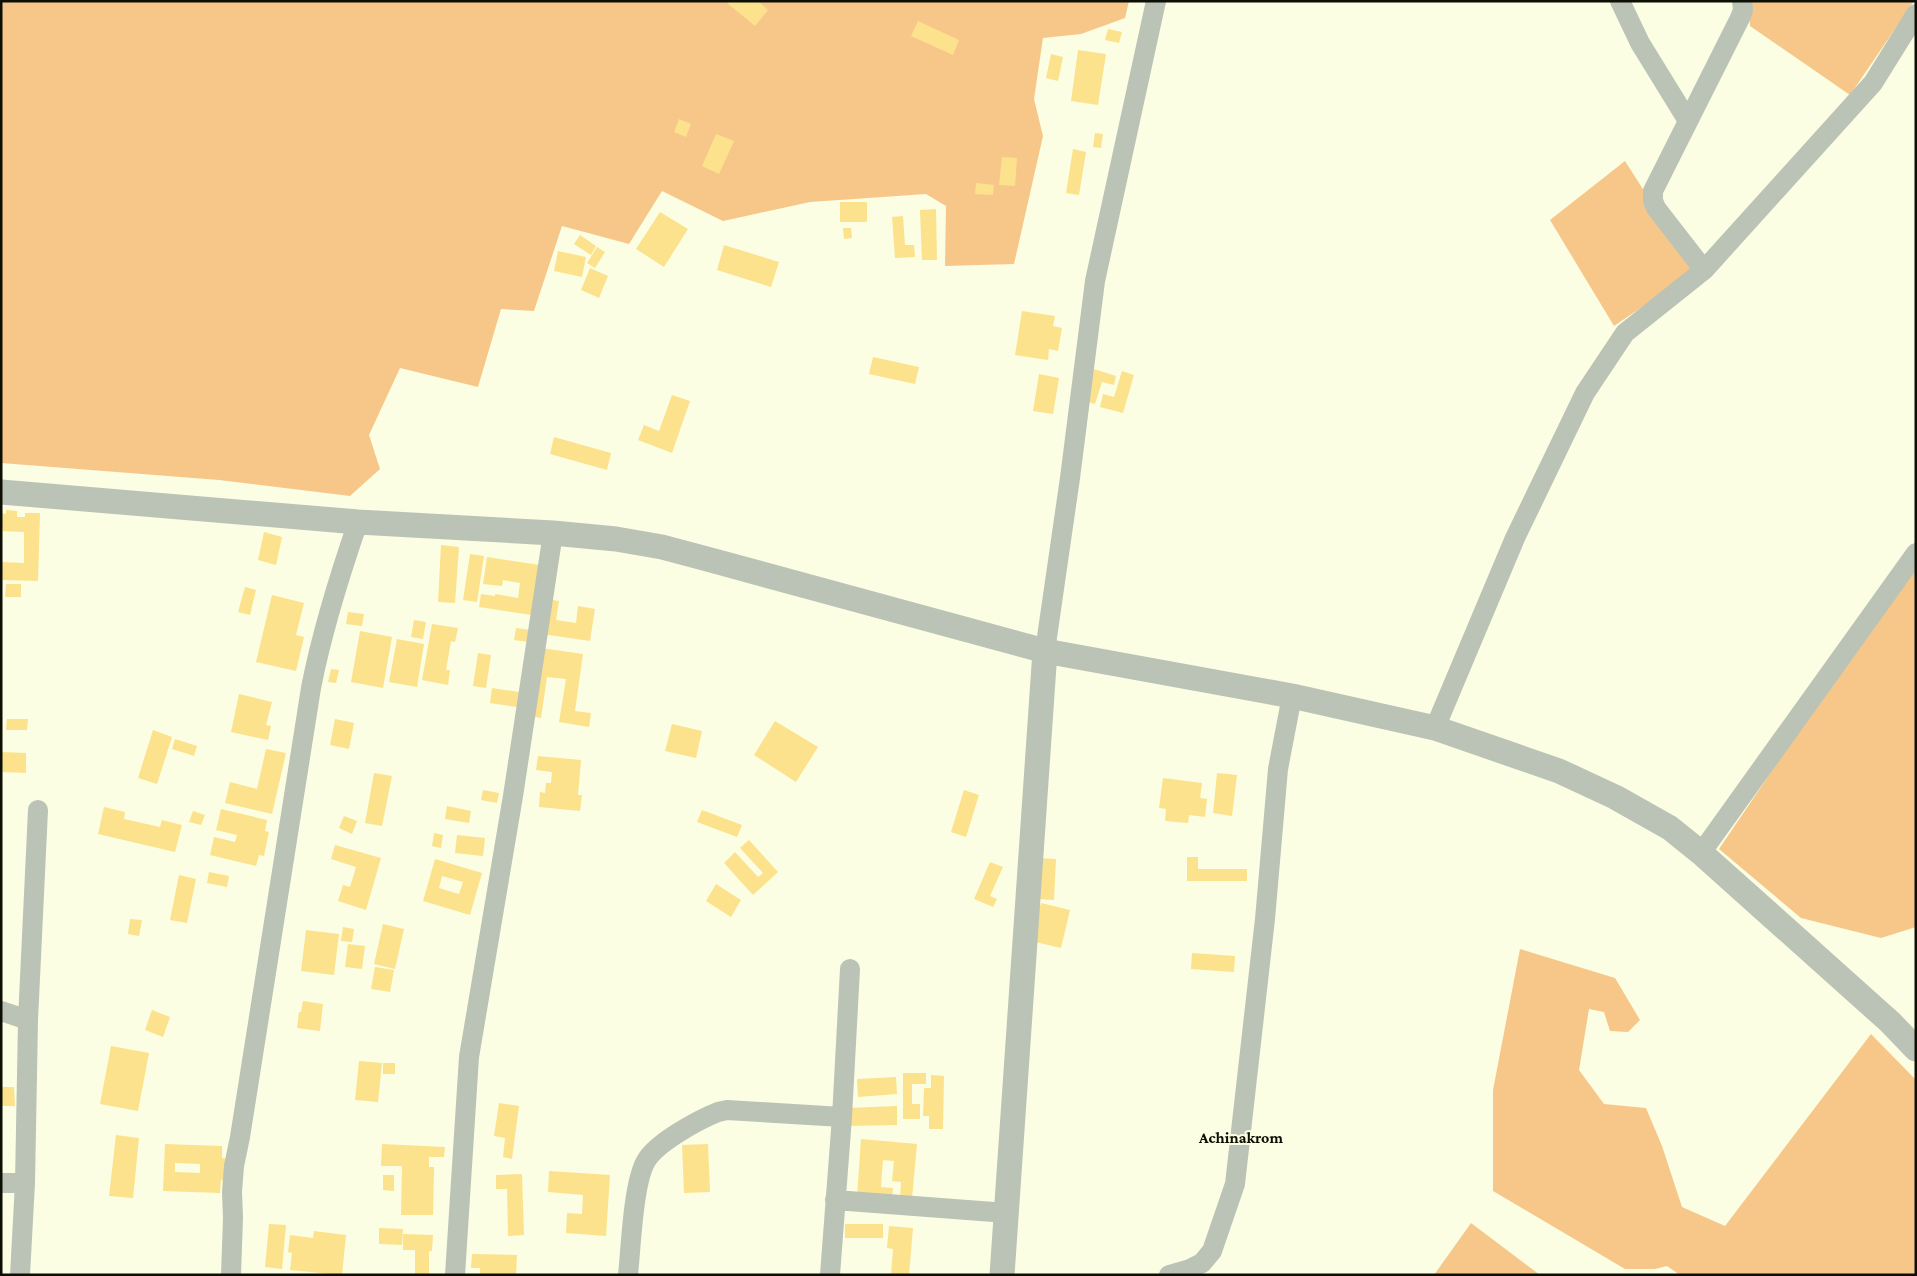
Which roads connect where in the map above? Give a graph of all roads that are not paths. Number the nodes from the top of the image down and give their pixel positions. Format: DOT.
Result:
graph roads {
  1 [pos="1156,1"];
  2 [pos="1620,1"];
  3 [pos="1742,1"];
  4 [pos="1916,14"];
  5 [pos="1688,122"];
  6 [pos="1704,270"];
  7 [pos="1,492"];
  8 [pos="358,522"];
  9 [pos="553,533"];
  10 [pos="1916,553"];
  11 [pos="1045,651"];
  12 [pos="1292,696"];
  13 [pos="1435,728"];
  14 [pos="38,810"];
  15 [pos="1701,853"];
  16 [pos="850,970"];
  17 [pos="1,1011"];
  18 [pos="28,1020"];
  19 [pos="1916,1048"];
  20 [pos="842,1117"];
  21 [pos="1,1183"];
  22 [pos="25,1183"];
  23 [pos="834,1200"];
  24 [pos="1007,1213"];
  25 [pos="20,1275"];
  26 [pos="231,1275"];
  27 [pos="455,1275"];
  28 [pos="628,1275"];
  29 [pos="830,1275"];
  30 [pos="1002,1275"];
  31 [pos="1169,1275"];
  1 -- 11 [label="street"];
  2 -- 5 [label="street"];
  3 -- 5 [label="street"];
  4 -- 6 [label="street"];
  5 -- 6 [label="street"];
  6 -- 13 [label="street"];
  7 -- 8 [label="street"];
  8 -- 9 [label="street"];
  8 -- 26 [label="street"];
  9 -- 11 [label="street"];
  9 -- 27 [label="street"];
  10 -- 15 [label="street"];
  11 -- 12 [label="street"];
  11 -- 24 [label="street"];
  12 -- 13 [label="street"];
  12 -- 31 [label="street"];
  13 -- 15 [label="street"];
  14 -- 18 [label="street"];
  15 -- 19 [label="street"];
  16 -- 20 [label="street"];
  17 -- 18 [label="street"];
  18 -- 22 [label="street"];
  20 -- 23 [label="street"];
  20 -- 28 [label="street"];
  21 -- 22 [label="street"];
  22 -- 25 [label="street"];
  23 -- 24 [label="street"];
  23 -- 29 [label="street"];
  24 -- 30 [label="street"];
}
